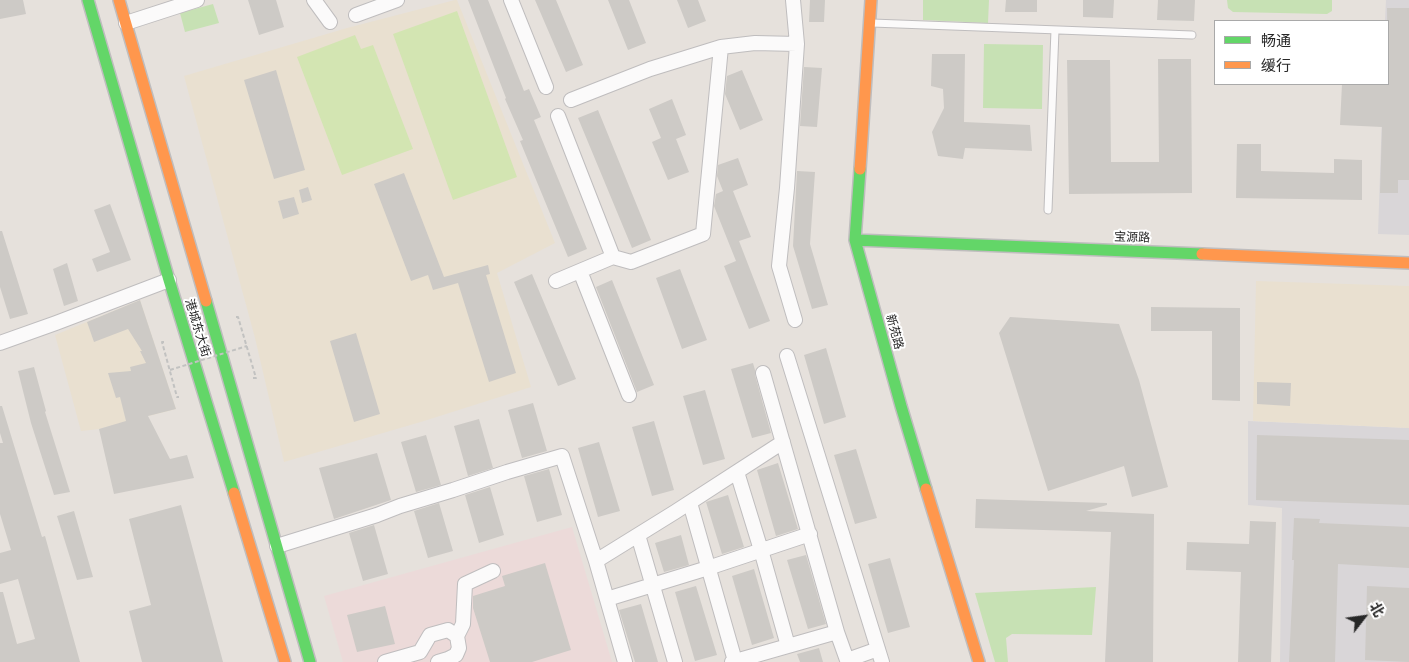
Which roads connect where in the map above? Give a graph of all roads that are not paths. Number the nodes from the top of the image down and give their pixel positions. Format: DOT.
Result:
graph roads {
  1 [pos="88,0"];
  2 [pos="119,0"];
  3 [pos="197,0"];
  4 [pos="314,0"];
  5 [pos="396,0"];
  6 [pos="511,0"];
  7 [pos="793,0"];
  8 [pos="871,0"];
  9 [pos="356,15"];
  10 [pos="330,22"];
  11 [pos="126,23"];
  12 [pos="869,23"];
  13 [pos="1055,30"];
  14 [pos="1192,35"];
  15 [pos="797,44"];
  16 [pos="721,47"];
  17 [pos="546,87"];
  18 [pos="571,100"];
  19 [pos="558,116"];
  20 [pos="1048,210"];
  21 [pos="855,240"];
  22 [pos="613,257"];
  23 [pos="1409,263"];
  24 [pos="580,271"];
  25 [pos="169,280"];
  26 [pos="556,281"];
  27 [pos="795,320"];
  28 [pos="0,344"];
  29 [pos="787,356"];
  30 [pos="763,373"];
  31 [pos="629,395"];
  32 [pos="783,442"];
  33 [pos="737,472"];
  34 [pos="690,503"];
  35 [pos="810,534"];
  36 [pos="638,535"];
  37 [pos="277,546"];
  38 [pos="762,550"];
  39 [pos="596,561"];
  40 [pos="708,568"];
  41 [pos="492,571"];
  42 [pos="653,585"];
  43 [pos="607,599"];
  44 [pos="837,632"];
  45 [pos="457,636"];
  46 [pos="788,646"];
  47 [pos="420,652"];
  48 [pos="880,656"];
  49 [pos="285,662"];
  50 [pos="310,662"];
  51 [pos="385,662"];
  52 [pos="438,662"];
  53 [pos="625,662"];
  54 [pos="675,662"];
  55 [pos="733,662"];
  56 [pos="979,662"];
  1 -- 25 [label="main road, 港城东大街"];
  2 -- 11 [label="main road, 港城东大街"];
  3 -- 11 [label="street"];
  4 -- 10 [label="street"];
  5 -- 9 [label="street"];
  6 -- 17 [label="street"];
  7 -- 15 [label="street"];
  8 -- 12 [label="main road, 新苑路"];
  11 -- 37 [label="main road, 港城东大街"];
  12 -- 13 [label="lane"];
  12 -- 21 [label="main road, 新苑路"];
  13 -- 14 [label="lane"];
  13 -- 20 [label="lane"];
  15 -- 16 [label="street"];
  15 -- 27 [label="street"];
  16 -- 18 [label="street"];
  16 -- 22 [label="street"];
  19 -- 22 [label="street"];
  21 -- 23 [label="main road, 宝源路"];
  21 -- 56 [label="main road, 新苑路"];
  22 -- 24 [label="street"];
  24 -- 26 [label="street"];
  24 -- 31 [label="street"];
  25 -- 28 [label="street"];
  25 -- 49 [label="main road, 港城东大街"];
  29 -- 48 [label="street"];
  30 -- 32 [label="street"];
  32 -- 33 [label="street"];
  32 -- 35 [label="street"];
  33 -- 34 [label="street"];
  33 -- 38 [label="street"];
  34 -- 36 [label="street"];
  34 -- 40 [label="street"];
  35 -- 38 [label="street"];
  35 -- 44 [label="street"];
  36 -- 39 [label="street"];
  36 -- 42 [label="street"];
  37 -- 39 [label="street"];
  37 -- 50 [label="main road, 港城东大街"];
  38 -- 40 [label="street"];
  38 -- 46 [label="street"];
  39 -- 43 [label="street"];
  40 -- 42 [label="street"];
  40 -- 55 [label="street"];
  41 -- 45 [label="street"];
  42 -- 43 [label="street"];
  42 -- 54 [label="street"];
  43 -- 53 [label="street"];
  44 -- 46 [label="street"];
  44 -- 48 [label="street"];
  45 -- 47 [label="street"];
  45 -- 52 [label="street"];
  46 -- 55 [label="street"];
  47 -- 51 [label="street"];
  47 -- 52 [label="street"];
}
